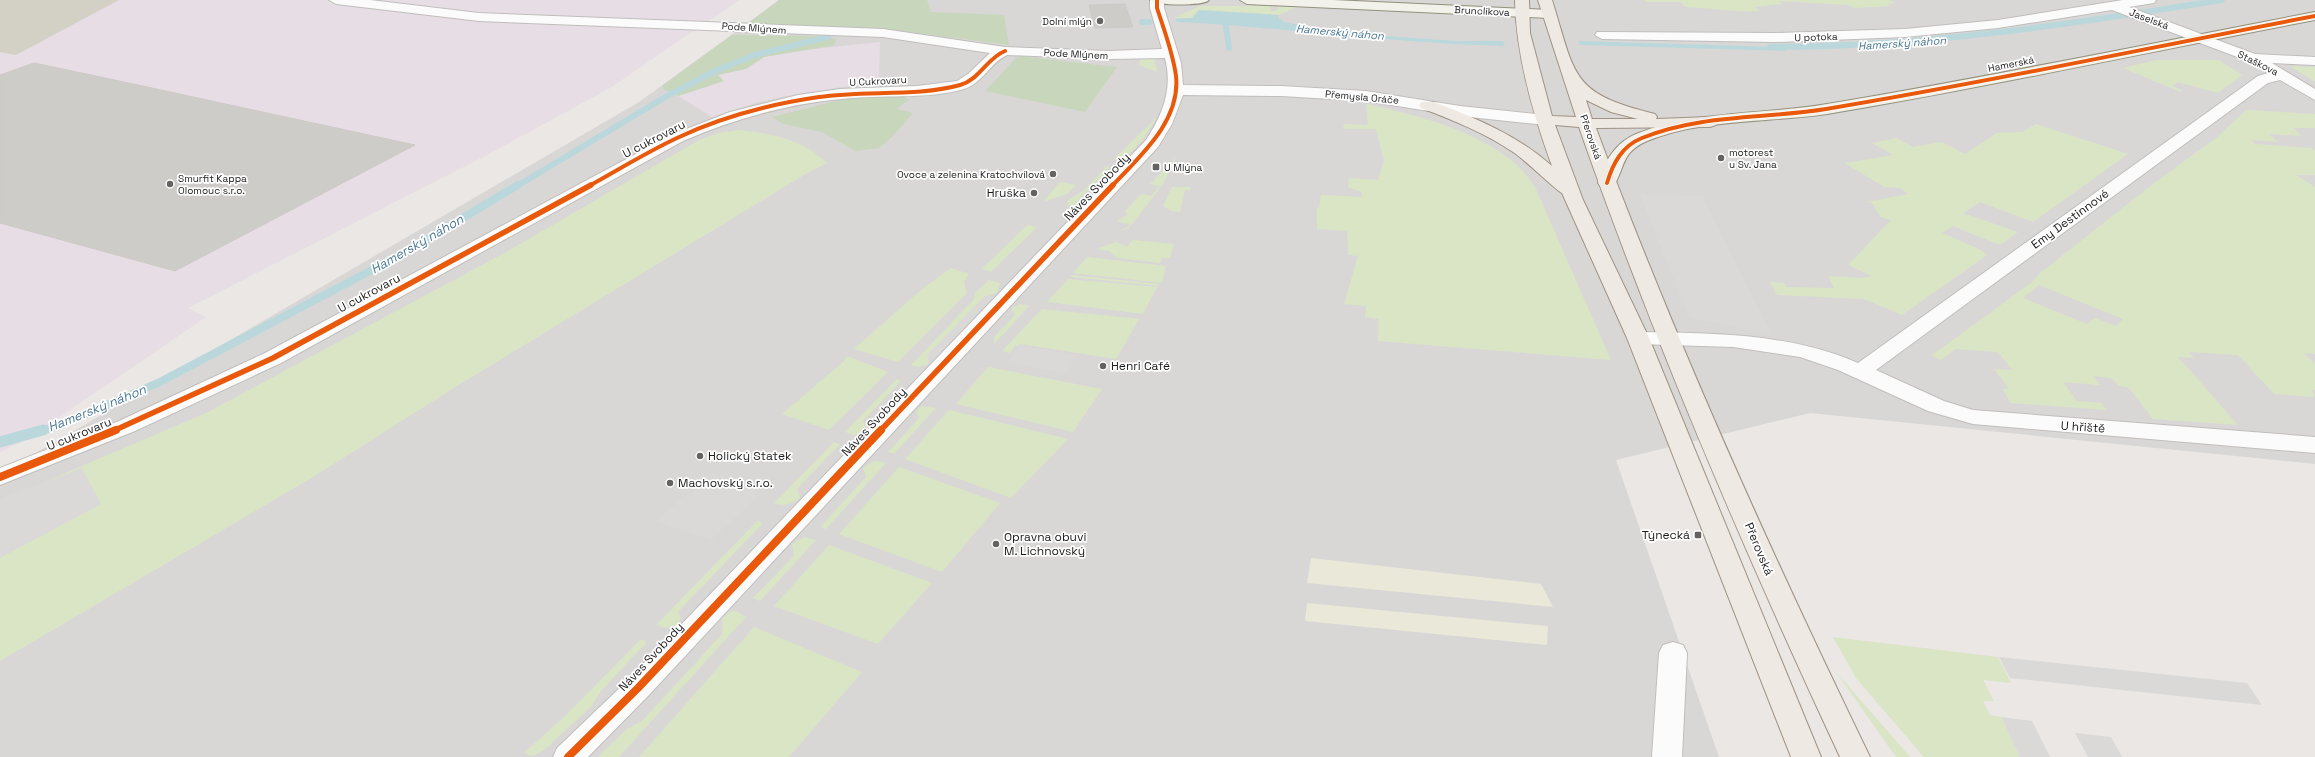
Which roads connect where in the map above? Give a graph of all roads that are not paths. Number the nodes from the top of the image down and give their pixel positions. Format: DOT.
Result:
graph roads {
  1 [pos="336,0"];
  2 [pos="1157,0"];
  3 [pos="1202,0"];
  4 [pos="1246,0"];
  5 [pos="1545,0"];
  6 [pos="2099,0"];
  7 [pos="2149,0"];
  8 [pos="1522,7"];
  9 [pos="2117,7"];
  10 [pos="1549,14"];
  11 [pos="2315,16"];
  12 [pos="1602,35"];
  13 [pos="2198,38"];
  14 [pos="1005,51"];
  15 [pos="1170,53"];
  16 [pos="2253,58"];
  17 [pos="2315,61"];
  18 [pos="1569,74"];
  19 [pos="2283,75"];
  20 [pos="1177,90"];
  21 [pos="2315,95"];
  22 [pos="1427,105"];
  23 [pos="742,115"];
  24 [pos="1546,120"];
  25 [pos="1710,122"];
  26 [pos="1586,123"];
  27 [pos="1607,183"];
  28 [pos="1574,200"];
  29 [pos="1638,338"];
  30 [pos="1669,338"];
  31 [pos="1861,371"];
  32 [pos="2315,445"];
  33 [pos="0,477"];
  34 [pos="1673,653"];
  35 [pos="568,757"];
  36 [pos="1667,757"];
  37 [pos="1806,757"];
  38 [pos="1854,757"];
  1 -- 14 [label="street, Pode Mlýnem"];
  2 -- 3 [label="street"];
  2 -- 15 [label="street"];
  4 -- 8 [label="street, Brunclíkova"];
  5 -- 10 [label="main road, Přerovská"];
  6 -- 9 [label="street, Jaselská"];
  7 -- 9 [label="street, U potoka"];
  8 -- 10 [label="street, Brunclíkova"];
  8 -- 24 [label="main road"];
  9 -- 12 [label="street, U potoka"];
  9 -- 13 [label="street, Jaselská"];
  10 -- 18 [label="main road, Přerovská"];
  11 -- 13 [label="street, Hamerská"];
  13 -- 16 [label="street, Staškova"];
  13 -- 25 [label="street, Hamerská"];
  14 -- 15 [label="street, Pode Mlýnem"];
  14 -- 23 [label="street, U Cukrovaru"];
  15 -- 20 [label="street"];
  16 -- 17 [label="street"];
  16 -- 19 [label="street, Staškova"];
  18 -- 25 [label="main road"];
  18 -- 26 [label="main road, Přerovská"];
  19 -- 21 [label="street, Staškova"];
  19 -- 31 [label="street, Emy Destinnové"];
  20 -- 22 [label="street, Přemysla Oráče"];
  20 -- 35 [label="street, Náves Svobody"];
  22 -- 24 [label="street, Přemysla Oráče"];
  22 -- 28 [label="main road"];
  23 -- 33 [label="street, U cukrovaru"];
  24 -- 26 [label="main road"];
  24 -- 28 [label="main road"];
  25 -- 26 [label="main road"];
  25 -- 27 [label="street, Hamerská"];
  26 -- 27 [label="main road, Přerovská"];
  27 -- 30 [label="main road, Přerovská"];
  28 -- 29 [label="main road"];
  29 -- 30 [label="street"];
  29 -- 37 [label="main road"];
  30 -- 31 [label="street"];
  30 -- 38 [label="main road, Přerovská"];
  31 -- 32 [label="street, U hřiště"];
  34 -- 36 [label="street"];
}
